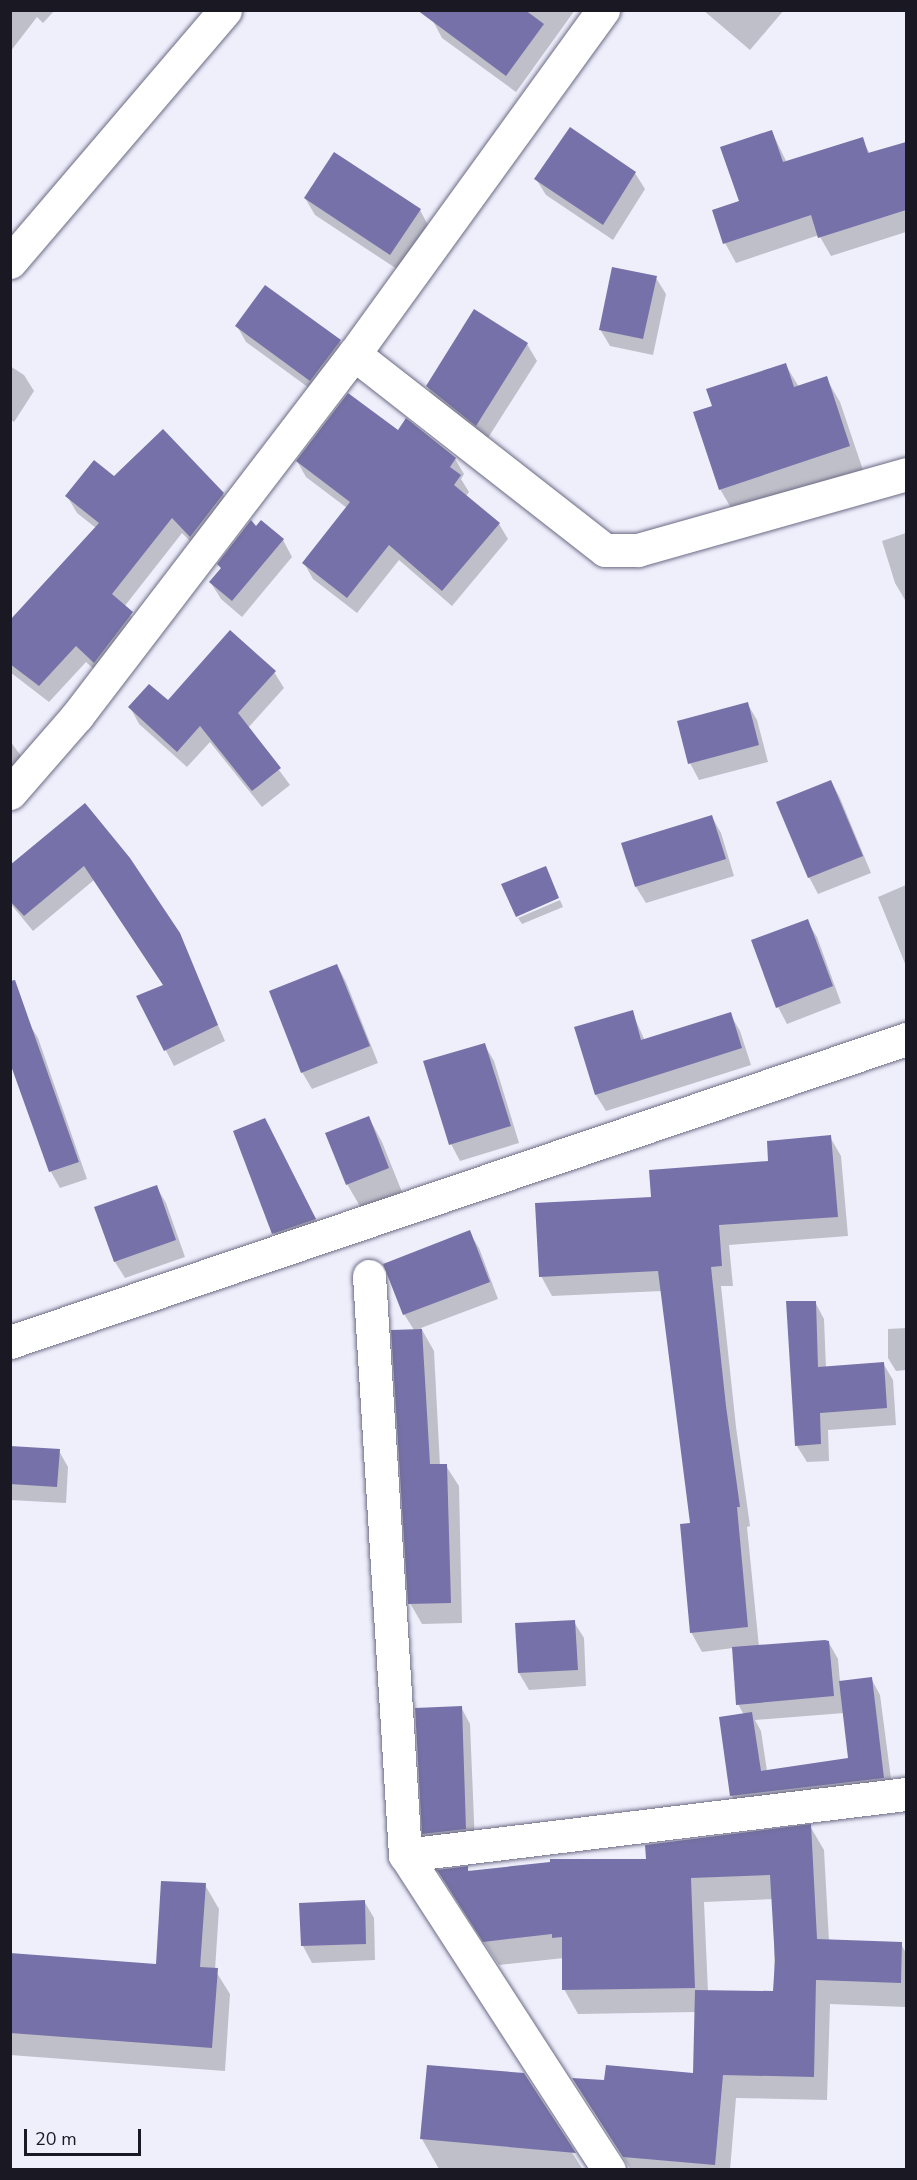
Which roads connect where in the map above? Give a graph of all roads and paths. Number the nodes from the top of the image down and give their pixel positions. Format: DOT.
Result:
graph roads {
  1 [pos="225,10"];
  2 [pos="603,10"];
  3 [pos="10,262"];
  4 [pos="354,354"];
  5 [pos="906,474"];
  6 [pos="10,793"];
  7 [pos="906,1039"];
  8 [pos="369,1276"];
  9 [pos="10,1342"];
  10 [pos="906,1794"];
  11 [pos="405,1855"];
  12 [pos="609,2169"];
  1 -- 3 [label="street"];
  2 -- 4 [label="street"];
  4 -- 5 [label="street"];
  4 -- 6 [label="street"];
  7 -- 9 [label="street"];
  8 -- 11 [label="street"];
  10 -- 11 [label="street"];
  11 -- 12 [label="street"];
}
